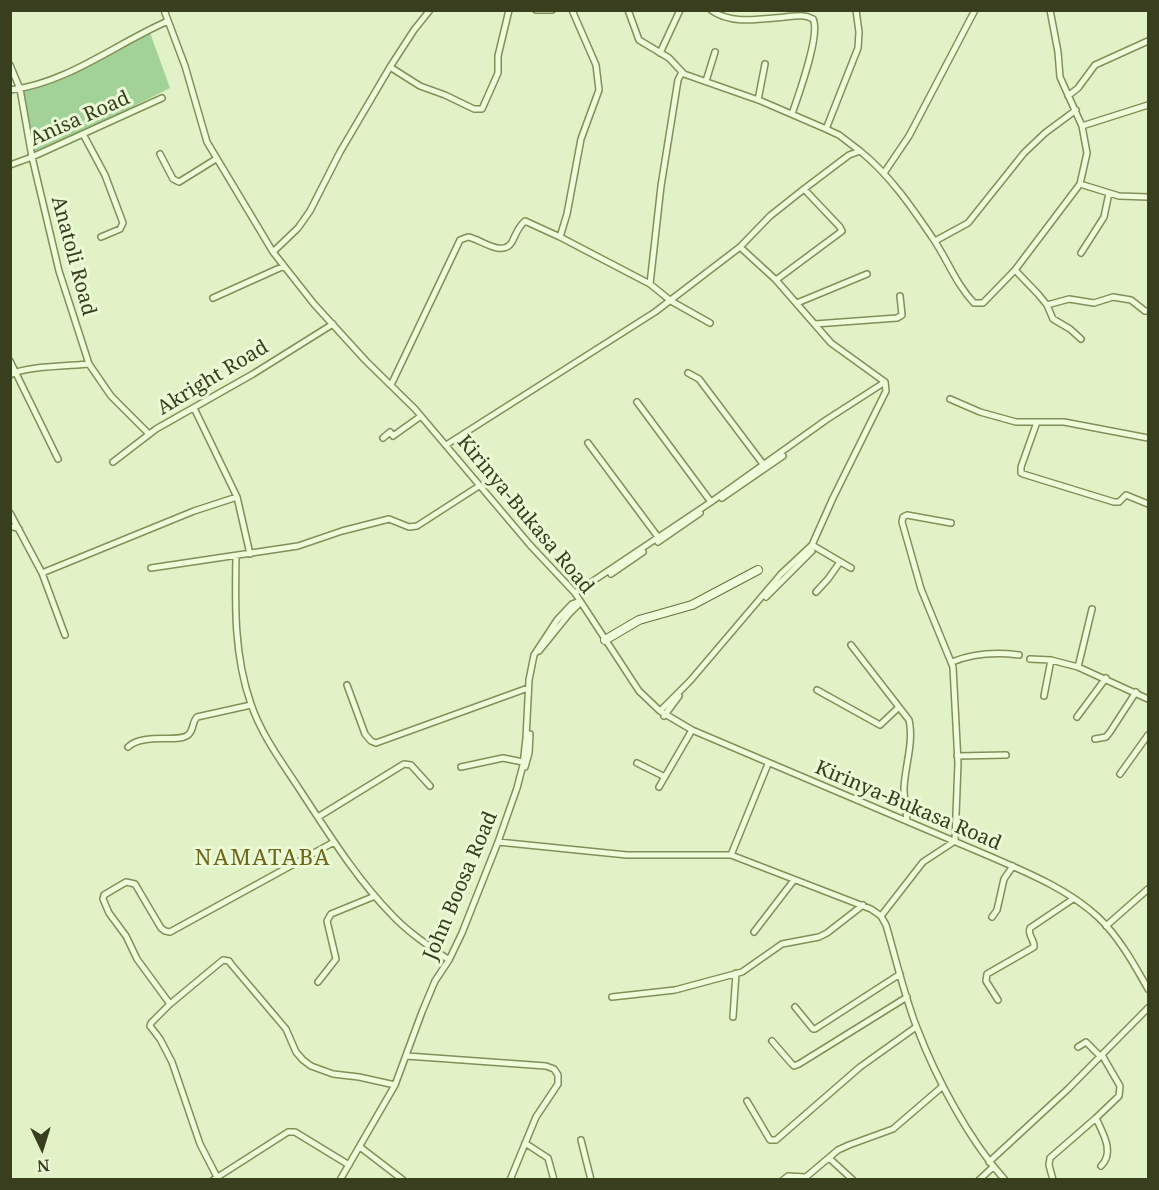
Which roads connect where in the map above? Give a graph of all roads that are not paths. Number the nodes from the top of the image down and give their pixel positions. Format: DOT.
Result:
graph roads {
  1 [pos="164,10"];
  2 [pos="430,10"];
  3 [pos="509,10"];
  4 [pos="536,10"];
  5 [pos="552,10"];
  6 [pos="572,10"];
  7 [pos="628,10"];
  8 [pos="680,10"];
  9 [pos="711,10"];
  10 [pos="856,10"];
  11 [pos="975,10"];
  12 [pos="1050,10"];
  13 [pos="168,21"];
  14 [pos="1149,41"];
  15 [pos="715,52"];
  16 [pos="660,53"];
  17 [pos="765,64"];
  18 [pos="10,65"];
  19 [pos="390,67"];
  20 [pos="682,72"];
  21 [pos="706,81"];
  22 [pos="20,89"];
  23 [pos="10,90"];
  24 [pos="1068,96"];
  25 [pos="162,98"];
  26 [pos="758,100"];
  27 [pos="1149,105"];
  28 [pos="1076,110"];
  29 [pos="792,114"];
  30 [pos="1082,126"];
  31 [pos="826,129"];
  32 [pos="83,134"];
  33 [pos="860,151"];
  34 [pos="160,154"];
  35 [pos="32,157"];
  36 [pos="216,159"];
  37 [pos="10,165"];
  38 [pos="884,172"];
  39 [pos="1080,184"];
  40 [pos="804,189"];
  41 [pos="1109,194"];
  42 [pos="1149,197"];
  43 [pos="101,237"];
  44 [pos="560,237"];
  45 [pos="935,242"];
  46 [pos="740,247"];
  47 [pos="273,252"];
  48 [pos="1081,253"];
  49 [pos="284,266"];
  50 [pos="1015,270"];
  51 [pos="867,274"];
  52 [pos="776,280"];
  53 [pos="650,284"];
  54 [pos="900,296"];
  55 [pos="213,298"];
  56 [pos="671,301"];
  57 [pos="797,303"];
  58 [pos="1047,305"];
  59 [pos="1149,311"];
  60 [pos="710,323"];
  61 [pos="333,324"];
  62 [pos="815,324"];
  63 [pos="1081,339"];
  64 [pos="10,361"];
  65 [pos="89,364"];
  66 [pos="13,374"];
  67 [pos="688,374"];
  68 [pos="885,382"];
  69 [pos="391,385"];
  70 [pos="950,399"];
  71 [pos="637,402"];
  72 [pos="194,408"];
  73 [pos="421,416"];
  74 [pos="1037,422"];
  75 [pos="149,434"];
  76 [pos="383,438"];
  77 [pos="1149,438"];
  78 [pos="588,443"];
  79 [pos="446,445"];
  80 [pos="783,456"];
  81 [pos="58,459"];
  82 [pos="113,462"];
  83 [pos="763,464"];
  84 [pos="479,486"];
  85 [pos="237,497"];
  86 [pos="711,502"];
  87 [pos="1149,504"];
  88 [pos="10,513"];
  89 [pos="951,523"];
  90 [pos="10,526"];
  91 [pos="19,529"];
  92 [pos="658,537"];
  93 [pos="812,548"];
  94 [pos="250,554"];
  95 [pos="236,556"];
  96 [pos="840,562"];
  97 [pos="151,568"];
  98 [pos="851,568"];
  99 [pos="758,570"];
  100 [pos="42,573"];
  101 [pos="816,592"];
  102 [pos="578,598"];
  103 [pos="1092,609"];
  104 [pos="65,635"];
  105 [pos="605,640"];
  106 [pos="851,645"];
  107 [pos="1019,655"];
  108 [pos="1030,659"];
  109 [pos="1052,660"];
  110 [pos="951,662"];
  111 [pos="1078,667"];
  112 [pos="1106,678"];
  113 [pos="347,685"];
  114 [pos="528,688"];
  115 [pos="817,690"];
  116 [pos="1136,692"];
  117 [pos="1044,696"];
  118 [pos="1149,699"];
  119 [pos="251,705"];
  120 [pos="899,707"];
  121 [pos="662,713"];
  122 [pos="1077,717"];
  123 [pos="692,730"];
  124 [pos="1149,735"];
  125 [pos="1095,739"];
  126 [pos="128,747"];
  127 [pos="957,756"];
  128 [pos="1006,756"];
  129 [pos="523,762"];
  130 [pos="637,763"];
  131 [pos="768,764"];
  132 [pos="461,767"];
  133 [pos="1120,774"];
  134 [pos="665,777"];
  135 [pos="430,786"];
  136 [pos="659,787"];
  137 [pos="318,817"];
  138 [pos="907,821"];
  139 [pos="955,841"];
  140 [pos="334,842"];
  141 [pos="498,842"];
  142 [pos="731,855"];
  143 [pos="1013,866"];
  144 [pos="486,880"];
  145 [pos="794,880"];
  146 [pos="1149,889"];
  147 [pos="375,896"];
  148 [pos="1073,899"];
  149 [pos="863,905"];
  150 [pos="881,916"];
  151 [pos="992,917"];
  152 [pos="1106,926"];
  153 [pos="753,932"];
  154 [pos="449,960"];
  155 [pos="736,973"];
  156 [pos="900,974"];
  157 [pos="1147,981"];
  158 [pos="318,982"];
  159 [pos="1149,989"];
  160 [pos="612,998"];
  161 [pos="907,998"];
  162 [pos="998,1000"];
  163 [pos="170,1004"];
  164 [pos="795,1007"];
  165 [pos="1149,1008"];
  166 [pos="733,1017"];
  167 [pos="916,1027"];
  168 [pos="772,1041"];
  169 [pos="1078,1047"];
  170 [pos="1101,1055"];
  171 [pos="407,1056"];
  172 [pos="395,1085"];
  173 [pos="943,1086"];
  174 [pos="747,1101"];
  175 [pos="1096,1118"];
  176 [pos="581,1140"];
  177 [pos="525,1143"];
  178 [pos="360,1147"];
  179 [pos="829,1158"];
  180 [pos="991,1164"];
  181 [pos="349,1165"];
  182 [pos="1101,1166"];
  183 [pos="216,1179"];
  184 [pos="340,1179"];
  185 [pos="403,1179"];
  186 [pos="510,1179"];
  187 [pos="554,1179"];
  188 [pos="591,1179"];
  189 [pos="783,1179"];
  190 [pos="853,1179"];
  191 [pos="979,1179"];
  192 [pos="1005,1179"];
  193 [pos="1053,1179"];
  1 -- 13 [label="street, Kirinya-Bukasa Road"];
  2 -- 19 [label="street"];
  3 -- 19 [label="street"];
  4 -- 5 [label="street"];
  6 -- 44 [label="street"];
  7 -- 16 [label="street"];
  8 -- 16 [label="street"];
  9 -- 29 [label="street"];
  10 -- 31 [label="street"];
  11 -- 38 [label="street"];
  12 -- 24 [label="street"];
  13 -- 22 [label="street"];
  13 -- 36 [label="street, Kirinya-Bukasa Road"];
  14 -- 24 [label="street"];
  15 -- 21 [label="street"];
  16 -- 20 [label="street"];
  17 -- 26 [label="street"];
  18 -- 22 [label="street, Anatoli Road"];
  19 -- 47 [label="street"];
  20 -- 21 [label="street"];
  20 -- 53 [label="street"];
  21 -- 26 [label="street"];
  22 -- 23 [label="street"];
  22 -- 35 [label="street, Anatoli Road"];
  24 -- 28 [label="street"];
  25 -- 32 [label="street, Anisa Road"];
  26 -- 29 [label="street"];
  27 -- 30 [label="street"];
  28 -- 30 [label="street"];
  28 -- 45 [label="street"];
  29 -- 31 [label="street"];
  30 -- 39 [label="street"];
  31 -- 33 [label="street"];
  32 -- 35 [label="street, Anisa Road"];
  32 -- 43 [label="street"];
  33 -- 38 [label="street"];
  33 -- 40 [label="street"];
  34 -- 36 [label="street"];
  35 -- 37 [label="street, Anisa Road"];
  35 -- 65 [label="street, Anatoli Road"];
  36 -- 47 [label="street, Kirinya-Bukasa Road"];
  38 -- 45 [label="street"];
  39 -- 41 [label="street"];
  39 -- 50 [label="street"];
  40 -- 46 [label="street"];
  40 -- 52 [label="street"];
  41 -- 42 [label="street"];
  41 -- 48 [label="street"];
  44 -- 53 [label="street"];
  44 -- 69 [label="street"];
  45 -- 50 [label="street"];
  46 -- 52 [label="street"];
  46 -- 56 [label="street"];
  47 -- 49 [label="street, Kirinya-Bukasa Road"];
  49 -- 55 [label="street"];
  49 -- 61 [label="street, Kirinya-Bukasa Road"];
  50 -- 58 [label="street"];
  51 -- 57 [label="street"];
  52 -- 57 [label="street"];
  53 -- 56 [label="street"];
  54 -- 62 [label="street"];
  56 -- 60 [label="street"];
  56 -- 79 [label="street"];
  57 -- 62 [label="street"];
  58 -- 59 [label="street"];
  58 -- 63 [label="street"];
  61 -- 69 [label="street, Kirinya-Bukasa Road"];
  61 -- 72 [label="street, Akright Road"];
  62 -- 68 [label="street"];
  64 -- 66 [label="street"];
  65 -- 66 [label="street"];
  65 -- 75 [label="street, Anatoli Road"];
  66 -- 81 [label="street"];
  67 -- 83 [label="street"];
  68 -- 83 [label="street"];
  68 -- 93 [label="street"];
  69 -- 73 [label="street, Kirinya-Bukasa Road"];
  70 -- 74 [label="street"];
  71 -- 86 [label="street"];
  72 -- 75 [label="street, Akright Road"];
  72 -- 85 [label="street"];
  73 -- 76 [label="street"];
  73 -- 79 [label="street, Kirinya-Bukasa Road"];
  74 -- 77 [label="street"];
  74 -- 87 [label="street"];
  75 -- 82 [label="street, Akright Road"];
  78 -- 92 [label="street"];
  79 -- 84 [label="street, Kirinya-Bukasa Road"];
  80 -- 102 [label="street"];
  83 -- 86 [label="street"];
  84 -- 94 [label="street"];
  84 -- 102 [label="street, Kirinya-Bukasa Road"];
  85 -- 94 [label="street"];
  85 -- 100 [label="street"];
  86 -- 92 [label="street"];
  88 -- 91 [label="street"];
  89 -- 110 [label="street"];
  90 -- 91 [label="street"];
  91 -- 100 [label="street"];
  92 -- 102 [label="street"];
  93 -- 96 [label="street"];
  93 -- 121 [label="street"];
  94 -- 95 [label="street"];
  95 -- 97 [label="street"];
  95 -- 119 [label="street"];
  96 -- 98 [label="street"];
  96 -- 101 [label="street"];
  99 -- 105 [label="street"];
  100 -- 104 [label="street"];
  102 -- 105 [label="street, Kirinya-Bukasa Road"];
  102 -- 114 [label="street, John Boosa Road"];
  102 -- 144 [label="street, John Boosa Road"];
  103 -- 111 [label="street"];
  105 -- 121 [label="street, Kirinya-Bukasa Road"];
  106 -- 120 [label="street"];
  107 -- 110 [label="street"];
  108 -- 109 [label="street"];
  109 -- 111 [label="street"];
  109 -- 117 [label="street"];
  110 -- 127 [label="street"];
  111 -- 112 [label="street"];
  112 -- 116 [label="street"];
  112 -- 122 [label="street"];
  113 -- 114 [label="street"];
  114 -- 129 [label="street, John Boosa Road"];
  115 -- 120 [label="street"];
  116 -- 118 [label="street"];
  116 -- 125 [label="street"];
  119 -- 126 [label="street"];
  119 -- 137 [label="street"];
  120 -- 138 [label="street"];
  121 -- 123 [label="street, Kirinya-Bukasa Road"];
  123 -- 131 [label="street, Kirinya-Bukasa Road"];
  123 -- 134 [label="street"];
  124 -- 133 [label="street"];
  127 -- 128 [label="street"];
  127 -- 139 [label="street"];
  129 -- 132 [label="street"];
  129 -- 141 [label="street, John Boosa Road"];
  130 -- 134 [label="street"];
  131 -- 138 [label="street, Kirinya-Bukasa Road"];
  131 -- 142 [label="street"];
  134 -- 136 [label="street"];
  135 -- 137 [label="street"];
  137 -- 140 [label="street"];
  138 -- 139 [label="street, Kirinya-Bukasa Road"];
  139 -- 143 [label="street, Kirinya-Bukasa Road"];
  139 -- 150 [label="street"];
  140 -- 147 [label="street"];
  140 -- 163 [label="street"];
  141 -- 142 [label="street"];
  141 -- 154 [label="street, John Boosa Road"];
  142 -- 145 [label="street"];
  143 -- 148 [label="street, Kirinya-Bukasa Road"];
  143 -- 151 [label="street"];
  145 -- 149 [label="street"];
  145 -- 153 [label="street"];
  146 -- 152 [label="street"];
  147 -- 154 [label="street"];
  147 -- 158 [label="street"];
  148 -- 152 [label="street, Kirinya-Bukasa Road"];
  148 -- 162 [label="street"];
  149 -- 150 [label="street"];
  149 -- 155 [label="street"];
  150 -- 156 [label="street"];
  152 -- 157 [label="street, Kirinya-Bukasa Road"];
  154 -- 171 [label="street, John Boosa Road"];
  155 -- 160 [label="street"];
  155 -- 166 [label="street"];
  156 -- 161 [label="street"];
  156 -- 164 [label="street"];
  157 -- 159 [label="street, Kirinya-Bukasa Road"];
  161 -- 167 [label="street"];
  161 -- 168 [label="street"];
  163 -- 172 [label="street"];
  163 -- 183 [label="street"];
  165 -- 170 [label="street"];
  167 -- 173 [label="street"];
  167 -- 174 [label="street"];
  169 -- 170 [label="street"];
  170 -- 175 [label="street"];
  170 -- 180 [label="street"];
  171 -- 172 [label="street, John Boosa Road"];
  171 -- 177 [label="street"];
  172 -- 178 [label="street, John Boosa Road"];
  173 -- 179 [label="street"];
  173 -- 180 [label="street"];
  175 -- 182 [label="street"];
  175 -- 193 [label="street"];
  176 -- 188 [label="street"];
  177 -- 186 [label="street"];
  177 -- 187 [label="street"];
  178 -- 181 [label="street, John Boosa Road"];
  178 -- 185 [label="street"];
  179 -- 189 [label="street"];
  179 -- 190 [label="street"];
  180 -- 191 [label="street"];
  180 -- 192 [label="street"];
  181 -- 183 [label="street"];
  181 -- 184 [label="street, John Boosa Road"];
}
